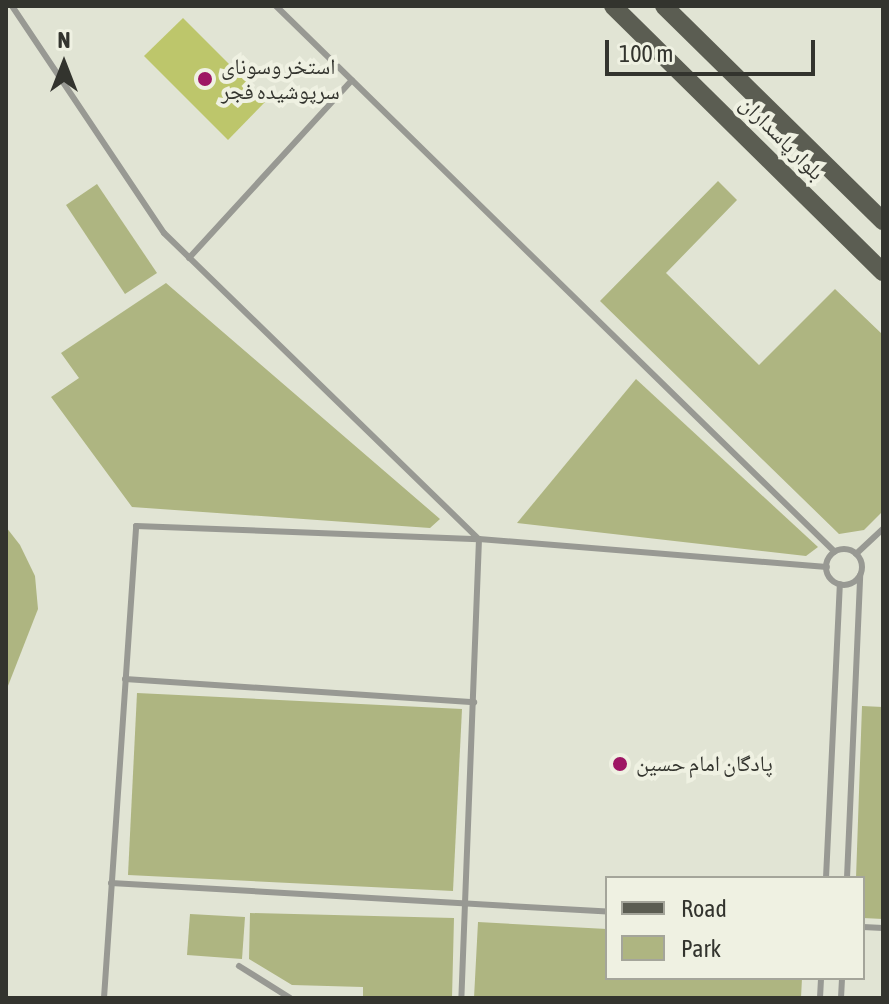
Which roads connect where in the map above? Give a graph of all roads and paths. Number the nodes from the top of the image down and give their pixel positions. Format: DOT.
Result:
graph roads {
  1 [pos="12,6"];
  2 [pos="276,6"];
  3 [pos="613,6"];
  4 [pos="664,6"];
  5 [pos="734,76"];
  6 [pos="352,80"];
  7 [pos="710,101"];
  8 [pos="883,221"];
  9 [pos="189,258"];
  10 [pos="883,272"];
  11 [pos="883,529"];
  12 [pos="479,539"];
  13 [pos="835,552"];
  14 [pos="856,554"];
  15 [pos="827,567"];
  16 [pos="860,575"];
  17 [pos="840,584"];
  18 [pos="125,679"];
  19 [pos="474,702"];
  20 [pos="826,876"];
  21 [pos="847,876"];
  22 [pos="111,883"];
  23 [pos="467,904"];
  24 [pos="605,912"];
  25 [pos="239,966"];
  26 [pos="104,998"];
  27 [pos="290,998"];
  28 [pos="461,998"];
  1 -- 9 [label="lane"];
  2 -- 6 [label="lane"];
  3 -- 7 [label="main road, بلوار پاسداران"];
  4 -- 5 [label="main road, بلوار پاسداران"];
  5 -- 7 [label="main road"];
  5 -- 8 [label="main road, بلوار پاسداران"];
  6 -- 9 [label="lane"];
  6 -- 13 [label="lane"];
  7 -- 10 [label="main road, بلوار پاسداران"];
  9 -- 12 [label="lane"];
  11 -- 14 [label="lane"];
  12 -- 15 [label="lane"];
  12 -- 18 [label="lane"];
  12 -- 19 [label="lane"];
  13 -- 14 [label="lane"];
  13 -- 15 [label="lane"];
  14 -- 16 [label="lane"];
  15 -- 17 [label="lane"];
  16 -- 17 [label="lane"];
  16 -- 21 [label="lane"];
  17 -- 20 [label="lane"];
  18 -- 19 [label="lane"];
  18 -- 22 [label="lane"];
  19 -- 23 [label="lane"];
  22 -- 23 [label="lane"];
  22 -- 26 [label="lane"];
  23 -- 24 [label="lane"];
  23 -- 28 [label="lane"];
  25 -- 27 [label="lane"];
}
